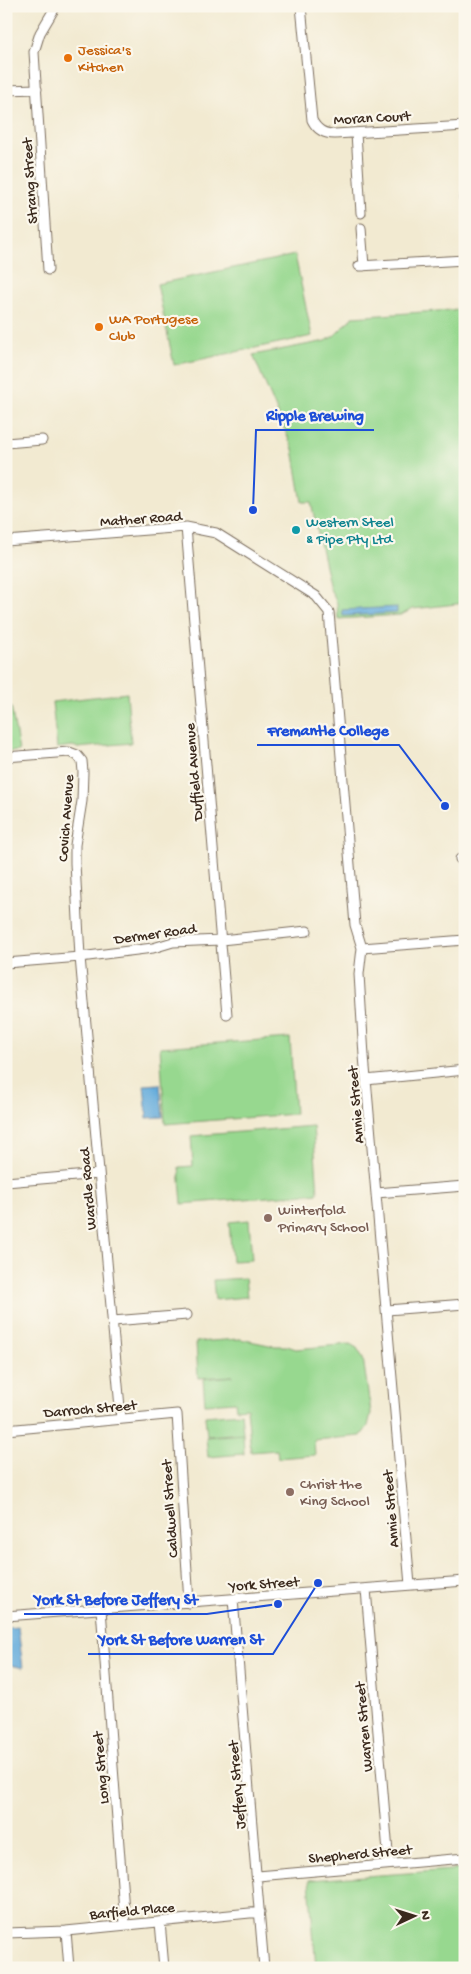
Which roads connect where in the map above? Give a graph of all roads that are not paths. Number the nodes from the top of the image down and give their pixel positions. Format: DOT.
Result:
graph roads {
  1 [pos="56,6"];
  2 [pos="301,6"];
  3 [pos="37,88"];
  4 [pos="6,90"];
  5 [pos="465,126"];
  6 [pos="356,133"];
  7 [pos="361,213"];
  8 [pos="361,228"];
  9 [pos="465,260"];
  10 [pos="48,270"];
  11 [pos="42,440"];
  12 [pos="6,442"];
  13 [pos="186,527"];
  14 [pos="6,541"];
  15 [pos="330,624"];
  16 [pos="6,757"];
  17 [pos="307,931"];
  18 [pos="221,940"];
  19 [pos="465,940"];
  20 [pos="362,948"];
  21 [pos="80,957"];
  22 [pos="6,963"];
  23 [pos="227,1015"];
  24 [pos="465,1070"];
  25 [pos="366,1080"];
  26 [pos="99,1174"];
  27 [pos="6,1182"];
  28 [pos="465,1186"];
  29 [pos="376,1193"];
  30 [pos="465,1304"];
  31 [pos="387,1310"];
  32 [pos="187,1315"];
  33 [pos="112,1321"];
  34 [pos="177,1414"];
  35 [pos="121,1419"];
  36 [pos="6,1430"];
  37 [pos="465,1581"];
  38 [pos="410,1586"];
  39 [pos="366,1589"];
  40 [pos="233,1599"];
  41 [pos="189,1602"];
  42 [pos="101,1609"];
  43 [pos="6,1616"];
  44 [pos="465,1858"];
  45 [pos="389,1864"];
  46 [pos="258,1876"];
  47 [pos="260,1912"];
  48 [pos="160,1922"];
  49 [pos="125,1924"];
  50 [pos="66,1931"];
  51 [pos="6,1933"];
  52 [pos="69,1968"];
  53 [pos="164,1968"];
  54 [pos="264,1968"];
  1 -- 3 [label="street, Strang Street"];
  2 -- 6 [label="street, Moran Court"];
  3 -- 4 [label="street"];
  3 -- 10 [label="street, Strang Street"];
  5 -- 6 [label="street, Moran Court"];
  6 -- 7 [label="street"];
  8 -- 9 [label="street"];
  11 -- 12 [label="street"];
  13 -- 14 [label="street, Mather Road"];
  13 -- 15 [label="street, Mather Road"];
  13 -- 18 [label="street, Duffield Avenue"];
  15 -- 20 [label="street, Annie Street"];
  16 -- 21 [label="street, Covich Avenue"];
  17 -- 18 [label="street, Dermer Road"];
  18 -- 21 [label="street, Dermer Road"];
  18 -- 23 [label="street, Duffield Avenue"];
  19 -- 20 [label="street"];
  20 -- 25 [label="street, Annie Street"];
  21 -- 22 [label="street, Dermer Road"];
  21 -- 26 [label="street, Wardle Road"];
  24 -- 25 [label="street"];
  25 -- 29 [label="street, Annie Street"];
  26 -- 27 [label="street"];
  26 -- 33 [label="street, Wardle Road"];
  28 -- 29 [label="street"];
  29 -- 31 [label="street, Annie Street"];
  30 -- 31 [label="street"];
  31 -- 38 [label="street, Annie Street"];
  32 -- 33 [label="street"];
  33 -- 35 [label="street, Wardle Road"];
  34 -- 35 [label="street, Darroch Street"];
  34 -- 41 [label="street, Caldwell Street"];
  35 -- 36 [label="street, Darroch Street"];
  37 -- 38 [label="street, York Street"];
  38 -- 39 [label="street, York Street"];
  39 -- 40 [label="street, York Street"];
  39 -- 45 [label="street, Warren Street"];
  40 -- 41 [label="street, York Street"];
  40 -- 46 [label="street, Jeffery Street"];
  41 -- 42 [label="street, York Street"];
  42 -- 43 [label="street, York Street"];
  42 -- 49 [label="street, Long Street"];
  44 -- 45 [label="street, Shepherd Street"];
  45 -- 46 [label="street, Shepherd Street"];
  46 -- 47 [label="street, Jeffery Street"];
  47 -- 48 [label="street, Barfield Place"];
  47 -- 54 [label="street, Jeffery Street"];
  48 -- 49 [label="street, Barfield Place"];
  48 -- 53 [label="street"];
  49 -- 50 [label="street, Barfield Place"];
  50 -- 51 [label="street, Barfield Place"];
  50 -- 52 [label="street"];
}
